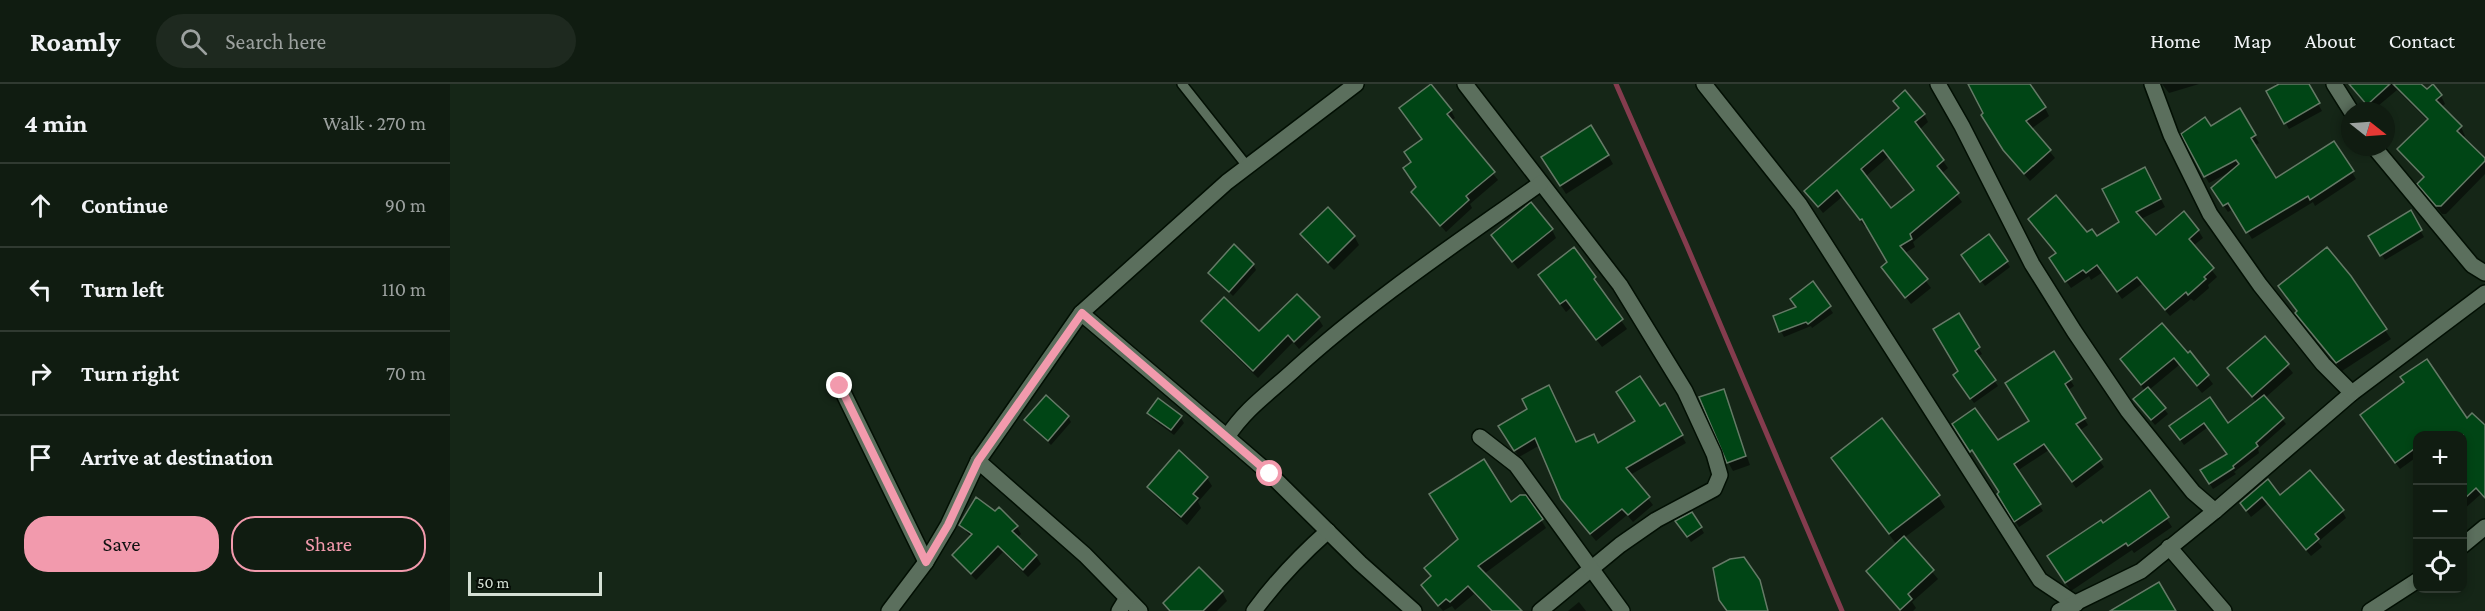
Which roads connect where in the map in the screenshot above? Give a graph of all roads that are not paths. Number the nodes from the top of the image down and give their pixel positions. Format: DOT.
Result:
graph roads {
  1 [pos="1182,84"];
  2 [pos="1356,84"];
  3 [pos="1465,84"];
  4 [pos="1704,84"];
  5 [pos="1938,84"];
  6 [pos="2152,84"];
  7 [pos="2334,84"];
  8 [pos="2345,102"];
  9 [pos="2381,156"];
  10 [pos="1247,166"];
  11 [pos="1541,183"];
  12 [pos="2485,273"];
  13 [pos="2485,293"];
  14 [pos="1082,313"];
  15 [pos="840,386"];
  16 [pos="2352,393"];
  17 [pos="1227,437"];
  18 [pos="1480,437"];
  19 [pos="978,461"];
  20 [pos="2215,511"];
  21 [pos="2485,527"];
  22 [pos="1328,531"];
  23 [pos="2467,543"];
  24 [pos="2169,547"];
  25 [pos="926,562"];
  26 [pos="1593,568"];
  27 [pos="2413,583"];
  28 [pos="2076,604"];
  29 [pos="1123,605"];
  30 [pos="889,611"];
  31 [pos="1140,611"];
  32 [pos="1254,611"];
  33 [pos="1414,611"];
  34 [pos="1540,611"];
  35 [pos="1622,611"];
  36 [pos="2059,611"];
  37 [pos="2224,611"];
  38 [pos="2370,611"];
  1 -- 10 [label="lane"];
  2 -- 10 [label="street"];
  3 -- 11 [label="street"];
  4 -- 28 [label="street"];
  5 -- 20 [label="street"];
  6 -- 16 [label="street"];
  7 -- 8 [label="street"];
  9 -- 12 [label="street"];
  10 -- 14 [label="street"];
  11 -- 17 [label="street"];
  11 -- 26 [label="street"];
  13 -- 16 [label="street"];
  14 -- 17 [label="street"];
  14 -- 19 [label="street"];
  15 -- 25 [label="street"];
  16 -- 20 [label="street"];
  17 -- 22 [label="street"];
  18 -- 26 [label="street"];
  19 -- 25 [label="street"];
  19 -- 29 [label="street"];
  20 -- 24 [label="street"];
  21 -- 23 [label="street"];
  22 -- 32 [label="street"];
  22 -- 33 [label="street"];
  24 -- 28 [label="street"];
  24 -- 37 [label="street"];
  25 -- 30 [label="street"];
  26 -- 34 [label="street"];
  26 -- 35 [label="street"];
  27 -- 38 [label="street"];
  28 -- 36 [label="street"];
  29 -- 31 [label="street"];
}
